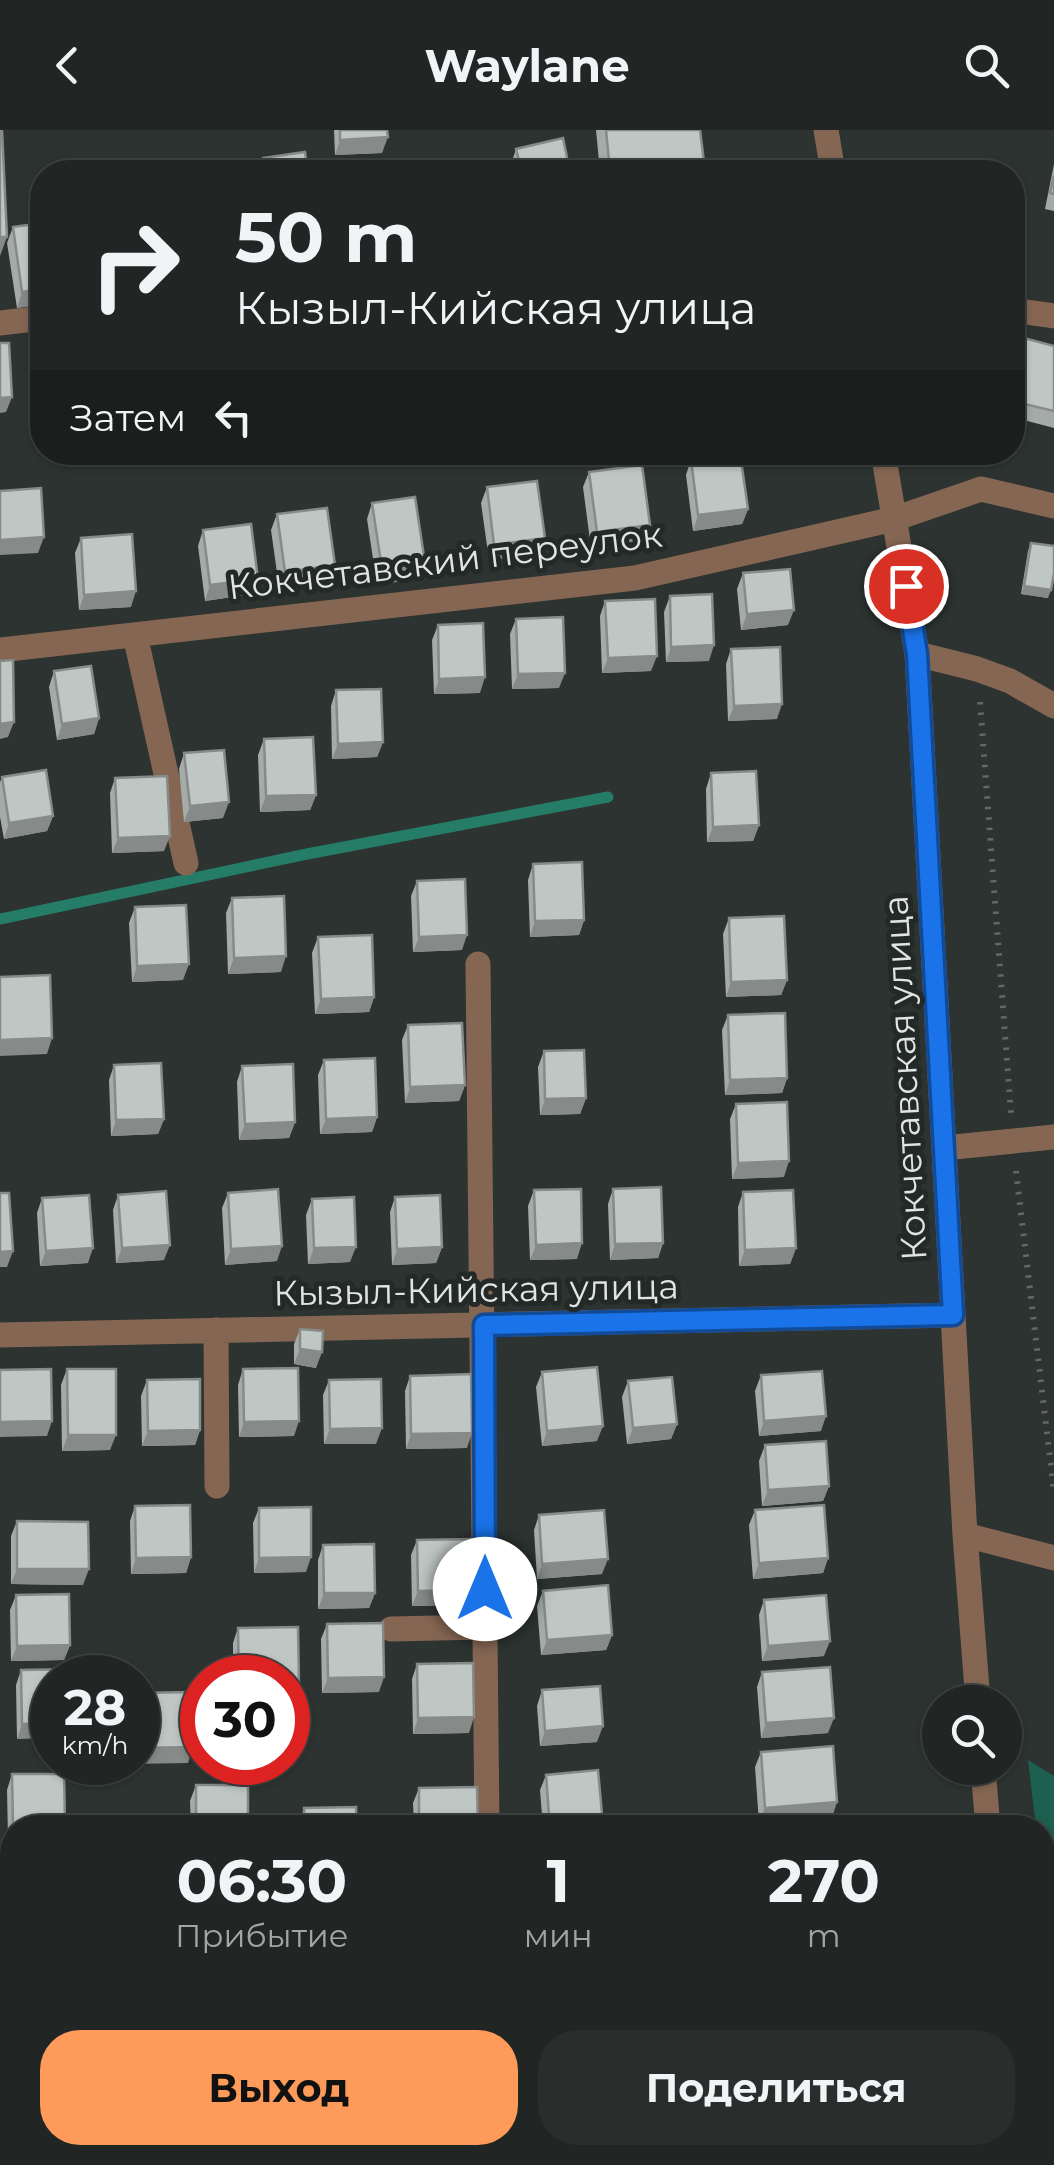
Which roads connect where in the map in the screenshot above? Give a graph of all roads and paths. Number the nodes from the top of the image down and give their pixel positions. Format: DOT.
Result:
graph roads {
  1 [pos="826,130"];
  2 [pos="831,160"];
  3 [pos="1025,312"];
  4 [pos="1054,316"];
  5 [pos="30,319"];
  6 [pos="0,323"];
  7 [pos="885,465"];
  8 [pos="1054,506"];
  9 [pos="894,519"];
  10 [pos="135,634"];
  11 [pos="0,650"];
  12 [pos="917,654"];
  13 [pos="980,698"];
  14 [pos="1054,706"];
  15 [pos="186,863"];
  16 [pos="478,964"];
  17 [pos="1011,1120"];
  18 [pos="1054,1137"];
  19 [pos="944,1148"];
  20 [pos="1016,1169"];
  21 [pos="953,1315"];
  22 [pos="484,1325"];
  23 [pos="216,1330"];
  24 [pos="0,1335"];
  25 [pos="217,1486"];
  26 [pos="1054,1492"];
  27 [pos="964,1535"];
  28 [pos="1054,1558"];
  29 [pos="486,1627"];
  30 [pos="392,1628"];
  31 [pos="977,1685"];
  32 [pos="984,1785"];
  33 [pos="487,1815"];
  34 [pos="987,1815"];
  1 -- 2 [label="street"];
  3 -- 4 [label="street"];
  5 -- 6 [label="street"];
  7 -- 9 [label="street, Кокчетавская улица"];
  8 -- 9 [label="street, Кокчетавский переулок"];
  9 -- 10 [label="street, Кокчетавский переулок"];
  9 -- 12 [label="street, Кокчетавская улица"];
  10 -- 11 [label="street, Кокчетавский переулок"];
  10 -- 15 [label="street"];
  12 -- 14 [label="street"];
  12 -- 19 [label="street, Кокчетавская улица"];
  13 -- 17 [label="path"];
  16 -- 22 [label="street"];
  18 -- 19 [label="street"];
  19 -- 21 [label="street, Кокчетавская улица"];
  20 -- 26 [label="path"];
  21 -- 22 [label="street, Кызыл-Кийская улица"];
  21 -- 27 [label="street, Кокчетавская улица"];
  22 -- 23 [label="street, Кызыл-Кийская улица"];
  22 -- 29 [label="street"];
  23 -- 24 [label="street, Кызыл-Кийская улица"];
  23 -- 25 [label="street"];
  27 -- 28 [label="street"];
  27 -- 31 [label="street, Кокчетавская улица"];
  29 -- 30 [label="street"];
  29 -- 33 [label="street"];
  32 -- 34 [label="street"];
}
